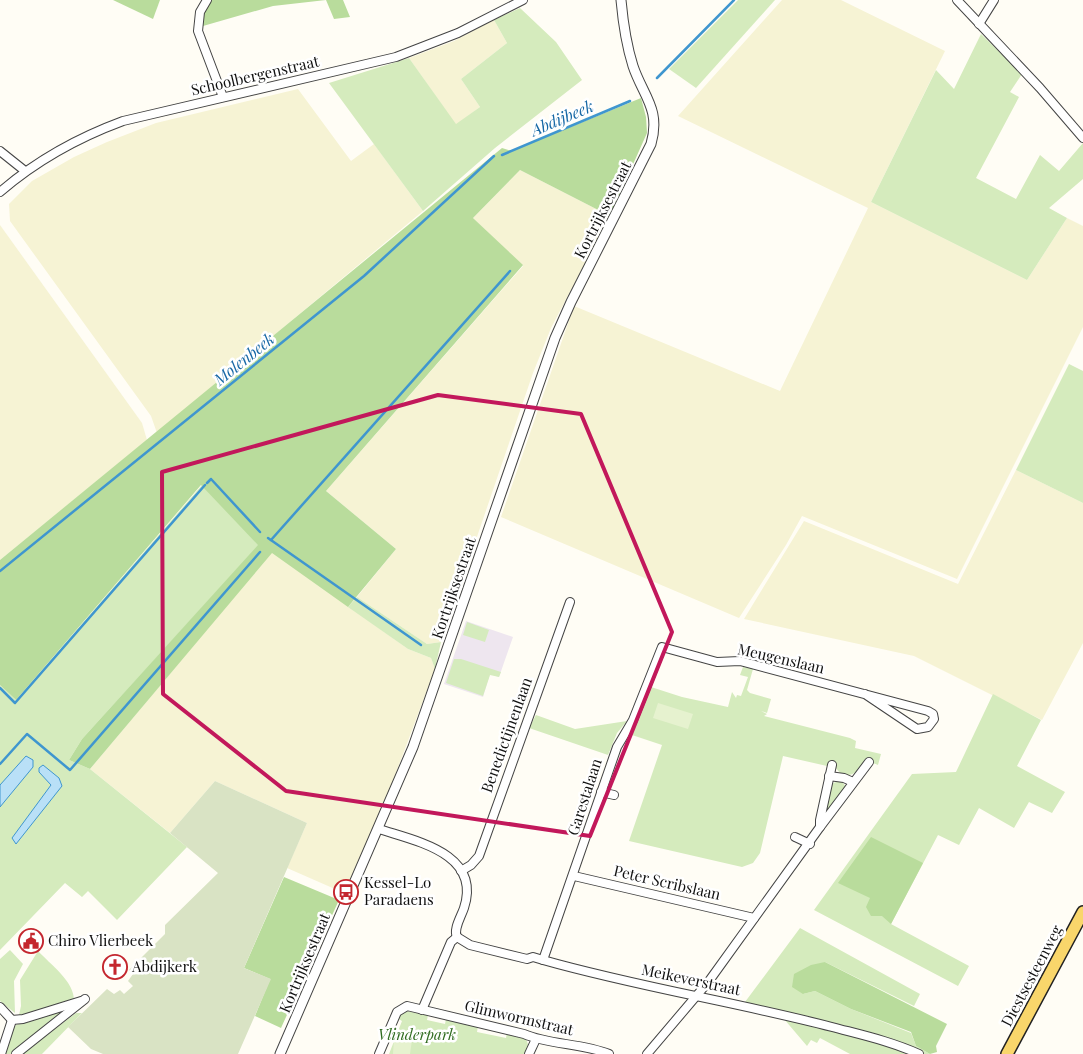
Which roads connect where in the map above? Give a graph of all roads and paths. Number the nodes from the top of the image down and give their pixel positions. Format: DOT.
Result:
graph roads {
  1 [pos="206,0"];
  2 [pos="523,0"];
  3 [pos="621,0"];
  4 [pos="957,0"];
  5 [pos="994,0"];
  6 [pos="979,24"];
  7 [pos="223,97"];
  8 [pos="1083,138"];
  9 [pos="0,151"];
  10 [pos="26,171"];
  11 [pos="0,192"];
  12 [pos="570,602"];
  13 [pos="662,647"];
  14 [pos="865,694"];
  15 [pos="913,707"];
  16 [pos="905,720"];
  17 [pos="868,762"];
  18 [pos="832,765"];
  19 [pos="830,776"];
  20 [pos="853,782"];
  21 [pos="601,792"];
  22 [pos="614,795"];
  23 [pos="820,827"];
  24 [pos="379,829"];
  25 [pos="795,837"];
  26 [pos="810,844"];
  27 [pos="461,871"];
  28 [pos="574,876"];
  29 [pos="1083,912"];
  30 [pos="754,918"];
  31 [pos="457,937"];
  32 [pos="543,960"];
  33 [pos="698,995"];
  34 [pos="0,1007"];
  35 [pos="422,1010"];
  36 [pos="12,1020"];
  37 [pos="536,1039"];
  38 [pos="1,1054"];
  39 [pos="16,1054"];
  40 [pos="280,1054"];
  41 [pos="379,1054"];
  42 [pos="529,1054"];
  43 [pos="608,1054"];
  44 [pos="648,1054"];
  45 [pos="919,1054"];
  46 [pos="1007,1054"];
  1 -- 7 [label="street"];
  2 -- 7 [label="street, Schoolbergenstraat"];
  3 -- 24 [label="street, Kortrijksestraat"];
  4 -- 6 [label="street"];
  5 -- 6 [label="street"];
  6 -- 8 [label="street"];
  7 -- 10 [label="street, Schoolbergenstraat"];
  9 -- 10 [label="street"];
  10 -- 11 [label="street, Schoolbergenstraat"];
  12 -- 27 [label="street, Benedictijnenlaan"];
  13 -- 14 [label="street, Meugenslaan"];
  13 -- 21 [label="street, Garestalaan"];
  14 -- 15 [label="street, Meugenslaan"];
  14 -- 16 [label="street, Meugenslaan"];
  15 -- 16 [label="street"];
  15 -- 16 [label="street, Meugenslaan"];
  17 -- 20 [label="street"];
  18 -- 19 [label="street"];
  19 -- 20 [label="street"];
  19 -- 23 [label="street"];
  20 -- 23 [label="street"];
  21 -- 22 [label="street"];
  21 -- 28 [label="street, Garestalaan"];
  23 -- 26 [label="street"];
  24 -- 27 [label="street"];
  24 -- 40 [label="street, Kortrijksestraat"];
  25 -- 26 [label="street"];
  26 -- 30 [label="street"];
  27 -- 31 [label="street"];
  28 -- 30 [label="street, Peter Scribslaan"];
  28 -- 32 [label="street, Garestalaan"];
  29 -- 46 [label="main road, Diestsesteenweg"];
  30 -- 33 [label="street"];
  31 -- 32 [label="street, Meikeverstraat"];
  31 -- 35 [label="street"];
  32 -- 33 [label="street, Meikeverstraat"];
  33 -- 44 [label="street"];
  33 -- 45 [label="street, Meikeverstraat"];
  34 -- 36 [label="street"];
  35 -- 37 [label="street, Glimwormstraat"];
  35 -- 41 [label="street, Glimwormstraat"];
  36 -- 38 [label="street"];
  36 -- 39 [label="street"];
  37 -- 42 [label="street"];
  37 -- 43 [label="street, Glimwormstraat"];
}
